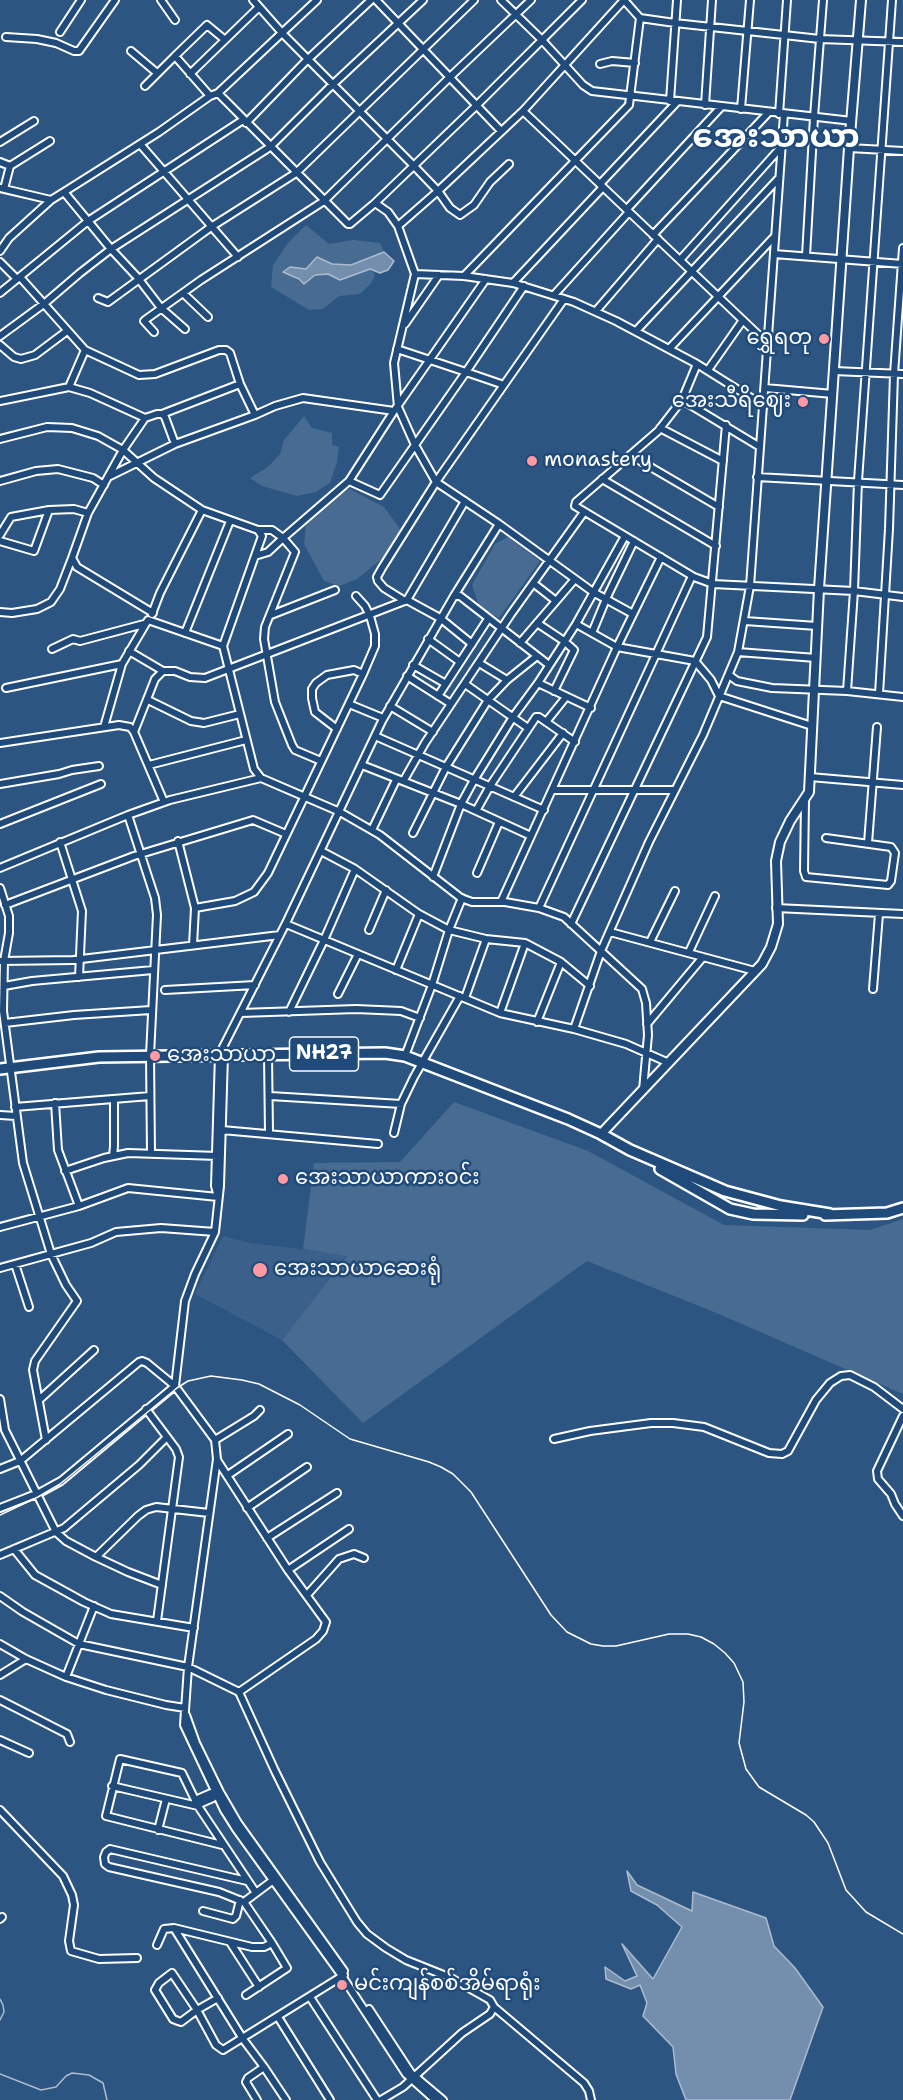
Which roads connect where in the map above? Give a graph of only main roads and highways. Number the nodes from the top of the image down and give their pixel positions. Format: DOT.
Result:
graph roads {
  1 [pos="861,0"];
  2 [pos="0,1069"];
  3 [pos="601,1134"];
  4 [pos="630,1150"];
  5 [pos="903,1208"];
  6 [pos="830,1214"];
  1 -- 3 [label="main road"];
  2 -- 3 [label="highway, NH27"];
  3 -- 4 [label="highway, NH27"];
  4 -- 6 [label="highway, NH27"];
  4 -- 6 [label="highway, NH27"];
  5 -- 6 [label="highway, NH27"];
}
